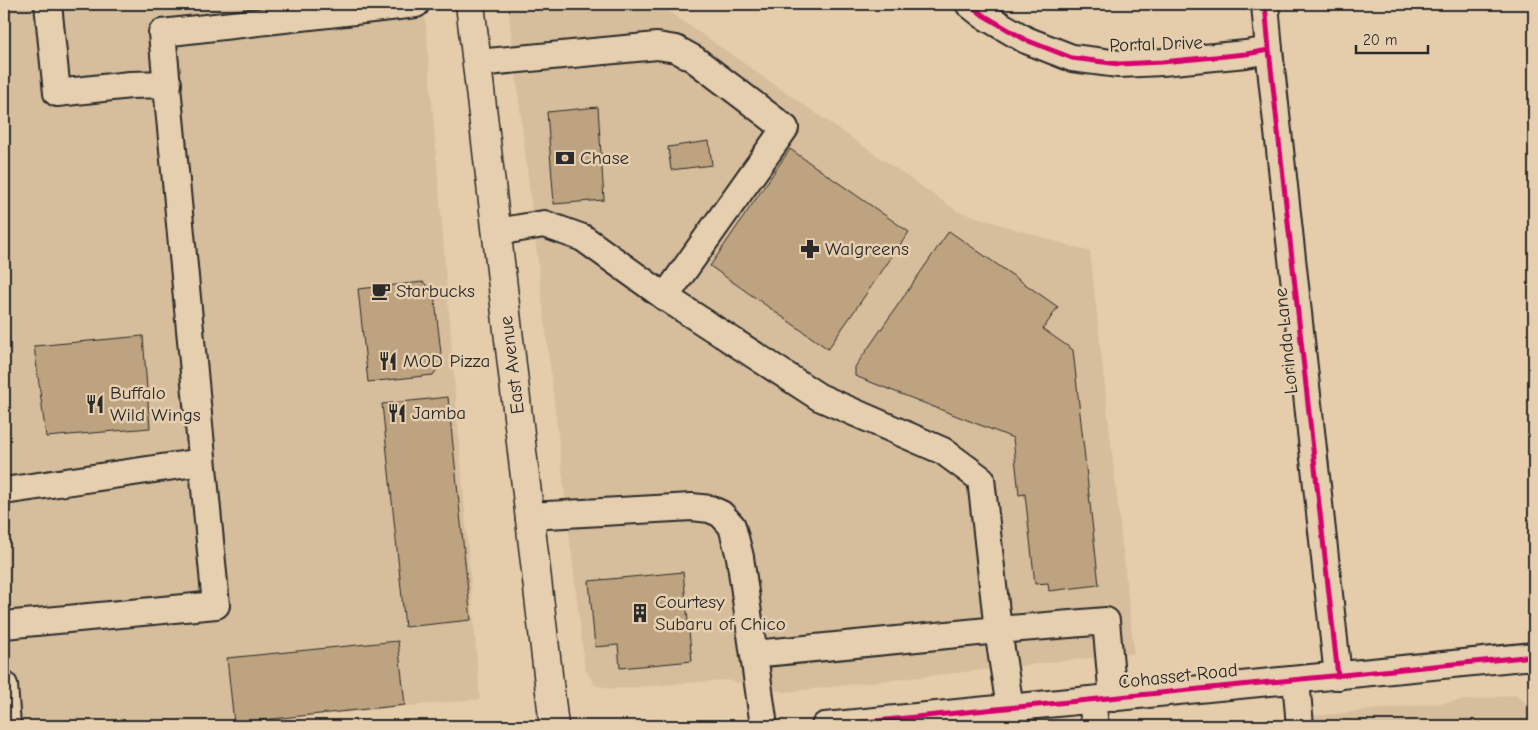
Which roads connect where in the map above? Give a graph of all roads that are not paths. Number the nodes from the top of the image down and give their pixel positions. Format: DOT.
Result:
graph roads {
  1 [pos="48,4"];
  2 [pos="416,4"];
  3 [pos="470,4"];
  4 [pos="969,4"];
  5 [pos="1265,4"];
  6 [pos="1269,50"];
  7 [pos="477,63"];
  8 [pos="168,84"];
  9 [pos="496,232"];
  10 [pos="666,297"];
  11 [pos="202,462"];
  12 [pos="4,491"];
  13 [pos="530,516"];
  14 [pos="4,625"];
  15 [pos="998,630"];
  16 [pos="754,654"];
  17 [pos="1534,656"];
  18 [pos="1338,676"];
  19 [pos="1296,680"];
  20 [pos="4,685"];
  21 [pos="1103,699"];
  22 [pos="1010,708"];
  23 [pos="7,726"];
  24 [pos="554,726"];
  25 [pos="764,726"];
  26 [pos="825,726"];
  27 [pos="1095,726"];
  28 [pos="1300,726"];
  1 -- 8 [label="street"];
  2 -- 8 [label="street"];
  3 -- 7 [label="main road, East Avenue"];
  4 -- 6 [label="street, Portal Drive"];
  5 -- 6 [label="street, Lorinda Lane"];
  6 -- 18 [label="street, Lorinda Lane"];
  7 -- 9 [label="main road, East Avenue"];
  7 -- 10 [label="street"];
  8 -- 11 [label="street"];
  9 -- 10 [label="street"];
  9 -- 13 [label="main road, East Avenue"];
  10 -- 15 [label="street"];
  11 -- 12 [label="street"];
  11 -- 14 [label="street"];
  13 -- 16 [label="street"];
  13 -- 24 [label="main road, East Avenue"];
  15 -- 16 [label="street"];
  15 -- 21 [label="street"];
  15 -- 22 [label="street"];
  16 -- 25 [label="street"];
  17 -- 18 [label="street, Cohasset Road"];
  18 -- 19 [label="street, Cohasset Road"];
  19 -- 21 [label="street, Cohasset Road"];
  19 -- 28 [label="street"];
  20 -- 23 [label="street"];
  21 -- 22 [label="street, Cohasset Road"];
  21 -- 27 [label="street"];
  22 -- 26 [label="street, Cohasset Road"];
}
